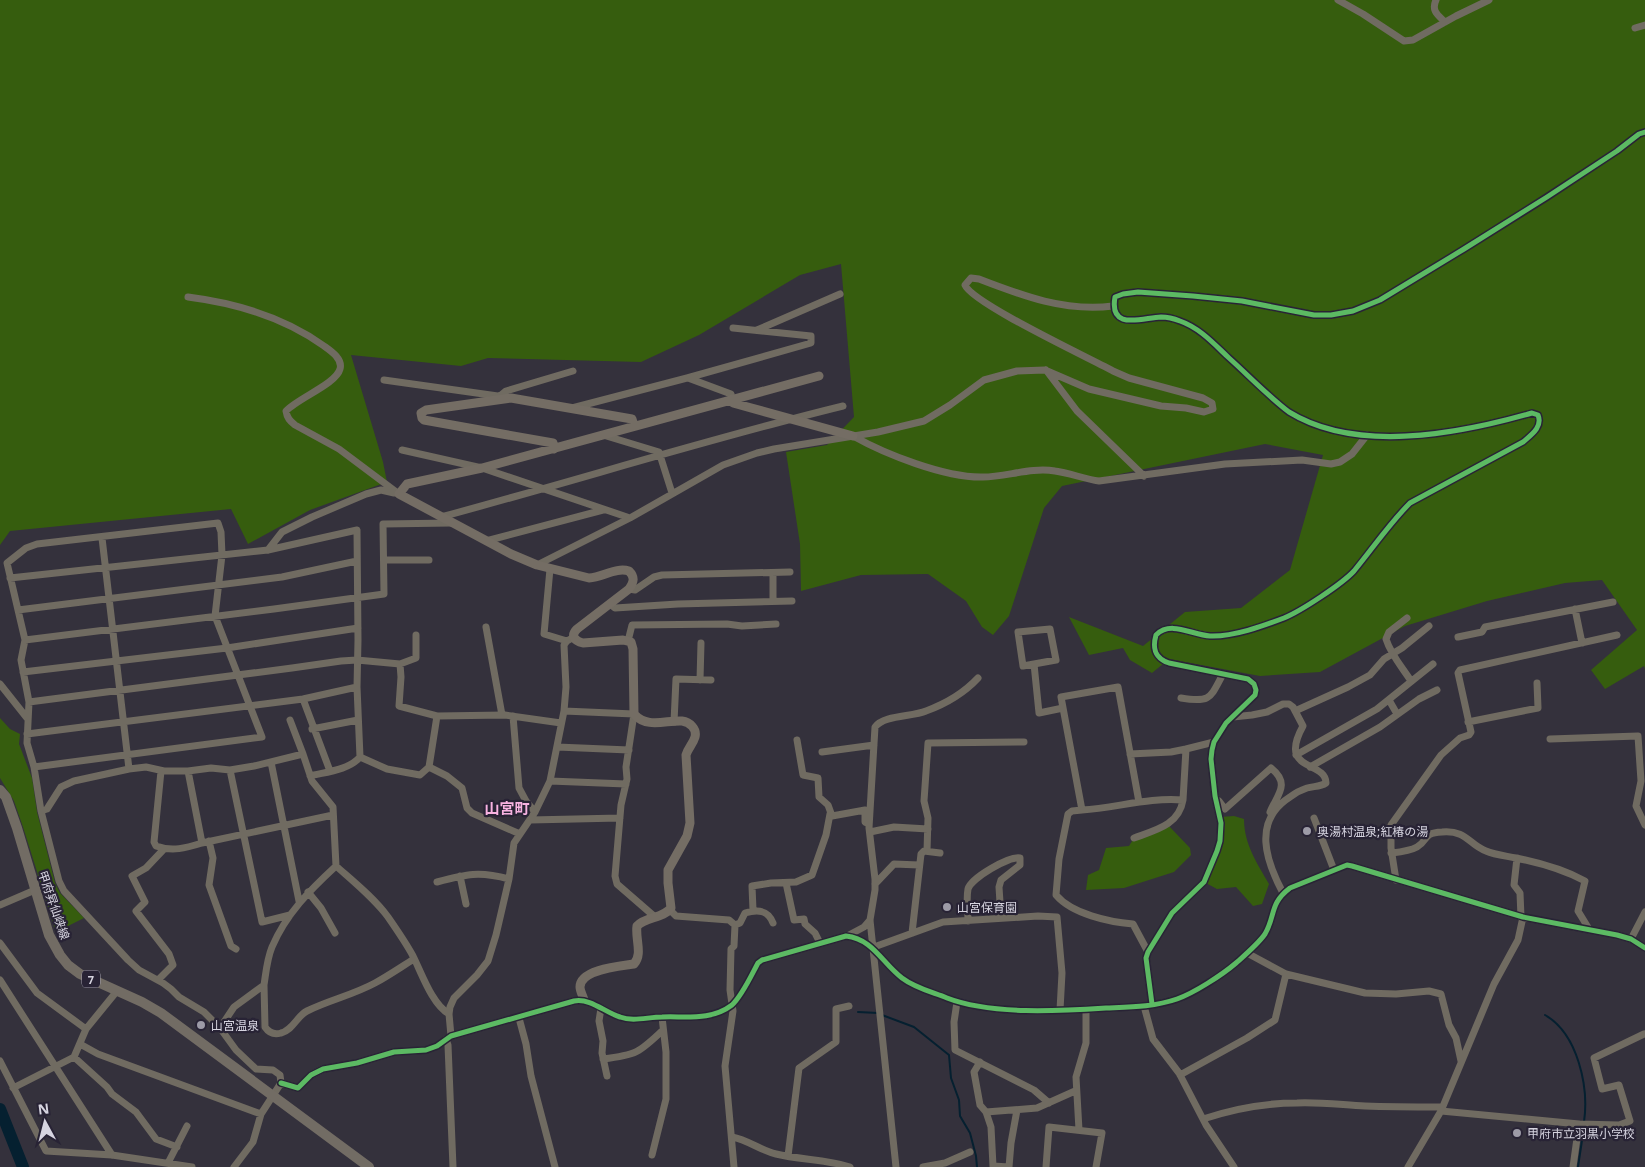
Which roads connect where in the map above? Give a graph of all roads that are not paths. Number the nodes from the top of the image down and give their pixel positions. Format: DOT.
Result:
graph roads {
  1 [pos="1338,0"];
  2 [pos="1436,0"];
  3 [pos="1489,0"];
  4 [pos="1445,22"];
  5 [pos="1645,25"];
  6 [pos="1635,28"];
  7 [pos="1645,132"];
  8 [pos="840,294"];
  9 [pos="188,297"];
  10 [pos="1113,306"];
  11 [pos="733,328"];
  12 [pos="754,331"];
  13 [pos="1045,370"];
  14 [pos="573,371"];
  15 [pos="819,376"];
  16 [pos="687,378"];
  17 [pos="384,380"];
  18 [pos="500,396"];
  19 [pos="511,398"];
  20 [pos="732,398"];
  21 [pos="843,406"];
  22 [pos="569,408"];
  23 [pos="790,419"];
  24 [pos="634,426"];
  25 [pos="603,435"];
  26 [pos="853,436"];
  27 [pos="1367,436"];
  28 [pos="554,449"];
  29 [pos="402,450"];
  30 [pos="660,456"];
  31 [pos="482,468"];
  32 [pos="1144,476"];
  33 [pos="543,490"];
  34 [pos="672,493"];
  35 [pos="399,494"];
  36 [pos="603,510"];
  37 [pos="440,517"];
  38 [pos="630,518"];
  39 [pos="451,523"];
  40 [pos="102,538"];
  41 [pos="486,541"];
  42 [pos="268,550"];
  43 [pos="222,555"];
  44 [pos="384,560"];
  45 [pos="429,560"];
  46 [pos="357,561"];
  47 [pos="537,565"];
  48 [pos="105,567"];
  49 [pos="550,569"];
  50 [pos="790,572"];
  51 [pos="773,573"];
  52 [pos="10,578"];
  53 [pos="217,585"];
  54 [pos="629,589"];
  55 [pos="358,596"];
  56 [pos="109,598"];
  57 [pos="773,601"];
  58 [pos="792,601"];
  59 [pos="1614,602"];
  60 [pos="610,604"];
  61 [pos="1575,609"];
  62 [pos="18,610"];
  63 [pos="215,616"];
  64 [pos="1407,618"];
  65 [pos="776,624"];
  66 [pos="1429,626"];
  67 [pos="486,627"];
  68 [pos="358,628"];
  69 [pos="113,630"];
  70 [pos="416,635"];
  71 [pos="1617,635"];
  72 [pos="1458,637"];
  73 [pos="570,639"];
  74 [pos="25,640"];
  75 [pos="628,641"];
  76 [pos="701,643"];
  77 [pos="1582,643"];
  78 [pos="227,648"];
  79 [pos="1392,654"];
  80 [pos="357,660"];
  81 [pos="116,661"];
  82 [pos="400,664"];
  83 [pos="1034,664"];
  84 [pos="1433,664"];
  85 [pos="24,672"];
  86 [pos="1223,674"];
  87 [pos="238,676"];
  88 [pos="978,678"];
  89 [pos="700,680"];
  90 [pos="711,680"];
  91 [pos="1412,681"];
  92 [pos="1537,682"];
  93 [pos="0,684"];
  94 [pos="357,688"];
  95 [pos="1437,690"];
  96 [pos="120,691"];
  97 [pos="1181,698"];
  98 [pos="302,699"];
  99 [pos="1389,700"];
  100 [pos="28,702"];
  101 [pos="250,706"];
  102 [pos="1063,708"];
  103 [pos="564,711"];
  104 [pos="1295,711"];
  105 [pos="634,714"];
  106 [pos="1397,714"];
  107 [pos="502,715"];
  108 [pos="437,716"];
  109 [pos="513,716"];
  110 [pos="1233,717"];
  111 [pos="27,718"];
  112 [pos="290,720"];
  113 [pos="358,720"];
  114 [pos="123,722"];
  115 [pos="674,722"];
  116 [pos="1468,722"];
  117 [pos="561,723"];
  118 [pos="312,729"];
  119 [pos="27,734"];
  120 [pos="1550,739"];
  121 [pos="797,740"];
  122 [pos="1024,742"];
  123 [pos="1214,742"];
  124 [pos="874,745"];
  125 [pos="557,747"];
  126 [pos="1186,749"];
  127 [pos="629,750"];
  128 [pos="822,752"];
  129 [pos="127,754"];
  130 [pos="303,754"];
  131 [pos="1130,754"];
  132 [pos="1296,755"];
  133 [pos="360,757"];
  134 [pos="271,762"];
  135 [pos="34,767"];
  136 [pos="429,767"];
  137 [pos="1310,767"];
  138 [pos="129,769"];
  139 [pos="230,770"];
  140 [pos="161,771"];
  141 [pos="188,771"];
  142 [pos="330,771"];
  143 [pos="310,776"];
  144 [pos="550,781"];
  145 [pos="626,784"];
  146 [pos="0,790"];
  147 [pos="1215,796"];
  148 [pos="1183,800"];
  149 [pos="1139,802"];
  150 [pos="1082,810"];
  151 [pos="41,811"];
  152 [pos="535,812"];
  153 [pos="830,814"];
  154 [pos="333,815"];
  155 [pos="620,818"];
  156 [pos="1314,818"];
  157 [pos="530,820"];
  158 [pos="284,825"];
  159 [pos="1645,825"];
  160 [pos="870,828"];
  161 [pos="928,829"];
  162 [pos="1265,829"];
  163 [pos="244,834"];
  164 [pos="520,834"];
  165 [pos="1134,838"];
  166 [pos="206,842"];
  167 [pos="164,849"];
  168 [pos="927,851"];
  169 [pos="940,852"];
  170 [pos="1391,853"];
  171 [pos="1517,858"];
  172 [pos="336,866"];
  173 [pos="918,866"];
  174 [pos="1334,870"];
  175 [pos="460,876"];
  176 [pos="509,879"];
  177 [pos="1396,880"];
  178 [pos="437,882"];
  179 [pos="786,883"];
  180 [pos="875,884"];
  181 [pos="34,890"];
  182 [pos="308,892"];
  183 [pos="1283,893"];
  184 [pos="299,901"];
  185 [pos="466,904"];
  186 [pos="0,905"];
  187 [pos="670,910"];
  188 [pos="753,910"];
  189 [pos="1645,912"];
  190 [pos="290,916"];
  191 [pos="655,917"];
  192 [pos="1522,917"];
  193 [pos="1001,918"];
  194 [pos="870,920"];
  195 [pos="968,921"];
  196 [pos="773,923"];
  197 [pos="735,925"];
  198 [pos="1589,930"];
  199 [pos="912,933"];
  200 [pos="335,934"];
  201 [pos="846,936"];
  202 [pos="1631,940"];
  203 [pos="820,943"];
  204 [pos="0,944"];
  205 [pos="1645,948"];
  206 [pos="236,949"];
  207 [pos="874,949"];
  208 [pos="1148,952"];
  209 [pos="3,953"];
  210 [pos="1247,953"];
  211 [pos="414,960"];
  212 [pos="1286,974"];
  213 [pos="0,980"];
  214 [pos="158,980"];
  215 [pos="264,985"];
  216 [pos="117,991"];
  217 [pos="584,1000"];
  218 [pos="957,1002"];
  219 [pos="732,1004"];
  220 [pos="1152,1004"];
  221 [pos="849,1006"];
  222 [pos="1144,1006"];
  223 [pos="602,1008"];
  224 [pos="1086,1009"];
  225 [pos="1060,1010"];
  226 [pos="449,1014"];
  227 [pos="662,1017"];
  228 [pos="519,1018"];
  229 [pos="220,1028"];
  230 [pos="86,1029"];
  231 [pos="663,1030"];
  232 [pos="1644,1034"];
  233 [pos="448,1038"];
  234 [pos="80,1044"];
  235 [pos="74,1057"];
  236 [pos="603,1060"];
  237 [pos="0,1061"];
  238 [pos="1461,1061"];
  239 [pos="980,1062"];
  240 [pos="56,1066"];
  241 [pos="1180,1075"];
  242 [pos="607,1076"];
  243 [pos="281,1083"];
  244 [pos="14,1088"];
  245 [pos="1075,1091"];
  246 [pos="274,1095"];
  247 [pos="1049,1103"];
  248 [pos="1442,1109"];
  249 [pos="1017,1110"];
  250 [pos="986,1112"];
  251 [pos="261,1114"];
  252 [pos="1203,1119"];
  253 [pos="1579,1124"];
  254 [pos="187,1126"];
  255 [pos="1079,1130"];
  256 [pos="732,1137"];
  257 [pos="177,1147"];
  258 [pos="970,1152"];
  259 [pos="112,1155"];
  260 [pos="652,1155"];
  261 [pos="788,1156"];
  262 [pos="1228,1158"];
  263 [pos="168,1163"];
  264 [pos="362,1165"];
  265 [pos="192,1167"];
  266 [pos="234,1167"];
  267 [pos="452,1167"];
  268 [pos="555,1167"];
  269 [pos="734,1167"];
  270 [pos="850,1167"];
  271 [pos="896,1167"];
  272 [pos="923,1167"];
  273 [pos="1046,1167"];
  274 [pos="1096,1167"];
  275 [pos="1225,1167"];
  276 [pos="1234,1167"];
  277 [pos="1408,1167"];
  278 [pos="1573,1167"];
  1 -- 4 [label="street"];
  2 -- 4 [label="street"];
  3 -- 4 [label="street"];
  5 -- 6 [label="street"];
  7 -- 10 [label="street"];
  8 -- 12 [label="street"];
  9 -- 35 [label="street"];
  10 -- 13 [label="street"];
  10 -- 27 [label="street"];
  11 -- 12 [label="street"];
  12 -- 16 [label="street"];
  13 -- 26 [label="street"];
  13 -- 32 [label="street"];
  14 -- 18 [label="street"];
  15 -- 20 [label="street"];
  16 -- 20 [label="street"];
  16 -- 22 [label="street"];
  17 -- 18 [label="street"];
  18 -- 19 [label="street"];
  19 -- 22 [label="street"];
  19 -- 28 [label="street"];
  20 -- 23 [label="street"];
  20 -- 24 [label="street"];
  21 -- 23 [label="street"];
  22 -- 24 [label="street"];
  23 -- 26 [label="street"];
  23 -- 30 [label="street"];
  24 -- 25 [label="street"];
  25 -- 28 [label="street"];
  25 -- 30 [label="street"];
  26 -- 32 [label="street"];
  26 -- 34 [label="street"];
  27 -- 32 [label="street"];
  27 -- 86 [label="street"];
  28 -- 31 [label="street"];
  29 -- 31 [label="street"];
  30 -- 33 [label="street"];
  30 -- 34 [label="street"];
  31 -- 33 [label="street"];
  31 -- 35 [label="street"];
  33 -- 36 [label="street"];
  33 -- 37 [label="street"];
  34 -- 38 [label="street"];
  35 -- 37 [label="street"];
  35 -- 42 [label="street"];
  36 -- 38 [label="street"];
  36 -- 41 [label="street"];
  37 -- 39 [label="street"];
  38 -- 47 [label="street"];
  39 -- 41 [label="street"];
  39 -- 44 [label="street"];
  40 -- 43 [label="street"];
  40 -- 48 [label="street"];
  40 -- 52 [label="street"];
  41 -- 47 [label="street"];
  42 -- 43 [label="street"];
  42 -- 46 [label="street"];
  43 -- 48 [label="street"];
  43 -- 53 [label="street"];
  44 -- 45 [label="street"];
  44 -- 55 [label="street"];
  46 -- 53 [label="street"];
  46 -- 55 [label="street"];
  47 -- 49 [label="street"];
  48 -- 52 [label="street"];
  48 -- 56 [label="street"];
  49 -- 54 [label="street"];
  49 -- 73 [label="street"];
  50 -- 51 [label="street"];
  51 -- 54 [label="street"];
  51 -- 57 [label="street"];
  52 -- 62 [label="street"];
  53 -- 56 [label="street"];
  53 -- 63 [label="street"];
  54 -- 60 [label="street"];
  55 -- 63 [label="street"];
  55 -- 68 [label="street"];
  56 -- 62 [label="street"];
  56 -- 69 [label="street"];
  57 -- 58 [label="street"];
  57 -- 60 [label="street"];
  59 -- 61 [label="street"];
  60 -- 73 [label="street"];
  61 -- 72 [label="street"];
  61 -- 77 [label="street"];
  62 -- 74 [label="street"];
  63 -- 69 [label="street"];
  63 -- 78 [label="street"];
  64 -- 79 [label="street"];
  65 -- 75 [label="street"];
  66 -- 79 [label="street"];
  67 -- 107 [label="street"];
  68 -- 78 [label="street"];
  68 -- 80 [label="street"];
  69 -- 74 [label="street"];
  69 -- 81 [label="street"];
  70 -- 82 [label="street"];
  71 -- 77 [label="street"];
  73 -- 75 [label="street"];
  73 -- 103 [label="street"];
  74 -- 85 [label="street"];
  75 -- 105 [label="street"];
  76 -- 89 [label="street"];
  77 -- 116 [label="street"];
  78 -- 81 [label="street"];
  78 -- 87 [label="street"];
  79 -- 91 [label="street"];
  79 -- 104 [label="street"];
  80 -- 82 [label="street"];
  80 -- 87 [label="street"];
  80 -- 94 [label="street"];
  81 -- 85 [label="street"];
  81 -- 96 [label="street"];
  82 -- 108 [label="street"];
  83 -- 83 [label="street"];
  83 -- 102 [label="street"];
  84 -- 91 [label="street"];
  85 -- 100 [label="street"];
  86 -- 97 [label="street"];
  86 -- 110 [label="street"];
  87 -- 96 [label="street"];
  87 -- 101 [label="street"];
  88 -- 124 [label="street"];
  89 -- 90 [label="street"];
  89 -- 115 [label="street"];
  91 -- 99 [label="street"];
  92 -- 116 [label="street"];
  93 -- 111 [label="street"];
  94 -- 98 [label="street"];
  94 -- 113 [label="street"];
  95 -- 106 [label="street"];
  96 -- 100 [label="street"];
  96 -- 114 [label="street"];
  98 -- 101 [label="street"];
  98 -- 118 [label="street"];
  99 -- 106 [label="street"];
  99 -- 132 [label="street"];
  100 -- 111 [label="street"];
  101 -- 114 [label="street"];
  101 -- 129 [label="street"];
  102 -- 131 [label="street"];
  102 -- 150 [label="street"];
  103 -- 105 [label="street"];
  103 -- 117 [label="street"];
  104 -- 110 [label="street"];
  104 -- 132 [label="street"];
  105 -- 115 [label="street"];
  105 -- 127 [label="street"];
  106 -- 137 [label="street"];
  107 -- 108 [label="street"];
  107 -- 109 [label="street"];
  108 -- 136 [label="street"];
  109 -- 117 [label="street"];
  109 -- 152 [label="street"];
  110 -- 123 [label="street"];
  111 -- 119 [label="street"];
  112 -- 130 [label="street"];
  113 -- 118 [label="street"];
  113 -- 133 [label="street"];
  114 -- 119 [label="street"];
  114 -- 129 [label="street"];
  115 -- 187 [label="street"];
  116 -- 170 [label="street"];
  117 -- 125 [label="street"];
  118 -- 142 [label="street"];
  119 -- 135 [label="street"];
  120 -- 159 [label="street"];
  121 -- 153 [label="street"];
  122 -- 161 [label="street"];
  123 -- 126 [label="street"];
  123 -- 147 [label="street"];
  124 -- 128 [label="street"];
  124 -- 160 [label="street"];
  125 -- 127 [label="street"];
  125 -- 144 [label="street"];
  126 -- 131 [label="street"];
  126 -- 148 [label="street"];
  127 -- 145 [label="street"];
  129 -- 135 [label="street"];
  129 -- 138 [label="street"];
  130 -- 134 [label="street"];
  130 -- 143 [label="street"];
  131 -- 149 [label="street"];
  132 -- 137 [label="street"];
  133 -- 136 [label="street"];
  133 -- 142 [label="street"];
  134 -- 139 [label="street"];
  134 -- 158 [label="street"];
  135 -- 151 [label="street"];
  136 -- 164 [label="street"];
  137 -- 162 [label="street"];
  138 -- 140 [label="street"];
  138 -- 151 [label="street"];
  139 -- 141 [label="street"];
  139 -- 163 [label="street"];
  140 -- 141 [label="street"];
  140 -- 167 [label="street"];
  141 -- 166 [label="street"];
  142 -- 143 [label="street"];
  143 -- 154 [label="street"];
  144 -- 145 [label="street"];
  144 -- 152 [label="street"];
  145 -- 155 [label="street"];
  146 -- 181 [label="main road, 甲府昇仙峡線 / 7"];
  147 -- 162 [label="street"];
  147 -- 208 [label="street"];
  148 -- 149 [label="street"];
  148 -- 165 [label="street"];
  149 -- 150 [label="street"];
  150 -- 208 [label="street"];
  151 -- 214 [label="street"];
  152 -- 157 [label="street"];
  153 -- 160 [label="street"];
  153 -- 179 [label="street"];
  154 -- 158 [label="street"];
  154 -- 172 [label="street"];
  155 -- 157 [label="street"];
  155 -- 191 [label="street"];
  156 -- 174 [label="street"];
  157 -- 164 [label="street"];
  158 -- 163 [label="street"];
  158 -- 184 [label="street"];
  160 -- 161 [label="street"];
  160 -- 180 [label="street"];
  161 -- 168 [label="street"];
  162 -- 183 [label="street"];
  163 -- 166 [label="street"];
  163 -- 190 [label="street"];
  164 -- 176 [label="street"];
  166 -- 167 [label="street"];
  166 -- 206 [label="street"];
  167 -- 214 [label="street"];
  168 -- 169 [label="street"];
  168 -- 173 [label="street"];
  170 -- 171 [label="street"];
  170 -- 177 [label="street"];
  171 -- 192 [label="street"];
  171 -- 198 [label="street"];
  172 -- 182 [label="street"];
  172 -- 211 [label="street"];
  173 -- 180 [label="street"];
  173 -- 199 [label="street"];
  174 -- 177 [label="street"];
  174 -- 183 [label="street"];
  175 -- 176 [label="street"];
  175 -- 178 [label="street"];
  175 -- 185 [label="street"];
  176 -- 226 [label="street"];
  177 -- 192 [label="street"];
  179 -- 188 [label="street"];
  179 -- 203 [label="street"];
  180 -- 194 [label="street"];
  181 -- 186 [label="street"];
  181 -- 216 [label="main road, 甲府昇仙峡線 / 7"];
  182 -- 184 [label="street"];
  182 -- 200 [label="street"];
  183 -- 210 [label="street"];
  184 -- 190 [label="street"];
  187 -- 191 [label="street"];
  187 -- 197 [label="street"];
  188 -- 196 [label="street"];
  188 -- 197 [label="street"];
  189 -- 202 [label="street"];
  190 -- 215 [label="street"];
  191 -- 217 [label="street"];
  192 -- 198 [label="street"];
  192 -- 238 [label="street"];
  193 -- 195 [label="street"];
  193 -- 195 [label="street"];
  193 -- 225 [label="street"];
  194 -- 201 [label="street"];
  194 -- 207 [label="street"];
  195 -- 199 [label="street"];
  197 -- 219 [label="street"];
  198 -- 202 [label="street"];
  199 -- 207 [label="street"];
  201 -- 203 [label="street"];
  201 -- 207 [label="street"];
  202 -- 205 [label="street"];
  203 -- 219 [label="street"];
  204 -- 209 [label="street"];
  207 -- 218 [label="street"];
  207 -- 271 [label="street"];
  208 -- 220 [label="street"];
  209 -- 230 [label="street"];
  210 -- 212 [label="street"];
  210 -- 220 [label="street"];
  211 -- 215 [label="street"];
  211 -- 226 [label="street"];
  212 -- 238 [label="street"];
  212 -- 241 [label="street"];
  213 -- 240 [label="street"];
  214 -- 229 [label="street"];
  215 -- 229 [label="street"];
  216 -- 230 [label="street"];
  216 -- 246 [label="main road, 甲府昇仙峡線 / 7"];
  217 -- 223 [label="street"];
  217 -- 228 [label="street"];
  218 -- 225 [label="street"];
  218 -- 239 [label="street"];
  219 -- 227 [label="street"];
  219 -- 256 [label="street"];
  220 -- 222 [label="street"];
  221 -- 261 [label="street"];
  222 -- 224 [label="street"];
  222 -- 241 [label="street"];
  223 -- 227 [label="street"];
  223 -- 236 [label="street"];
  224 -- 225 [label="street"];
  224 -- 245 [label="street"];
  226 -- 233 [label="street"];
  227 -- 231 [label="street"];
  228 -- 233 [label="street"];
  228 -- 268 [label="street"];
  229 -- 243 [label="street"];
  230 -- 234 [label="street"];
  231 -- 236 [label="street"];
  231 -- 260 [label="street"];
  232 -- 253 [label="street"];
  233 -- 243 [label="street"];
  233 -- 267 [label="street"];
  234 -- 235 [label="street"];
  234 -- 251 [label="street"];
  235 -- 240 [label="street"];
  235 -- 257 [label="street"];
  236 -- 242 [label="street"];
  237 -- 244 [label="street"];
  238 -- 248 [label="street"];
  239 -- 247 [label="street"];
  239 -- 250 [label="street"];
  240 -- 244 [label="street"];
  240 -- 259 [label="street"];
  241 -- 252 [label="street"];
  243 -- 246 [label="street"];
  244 -- 259 [label="street"];
  245 -- 247 [label="street"];
  245 -- 255 [label="street"];
  246 -- 251 [label="street"];
  246 -- 264 [label="main road, 甲府昇仙峡線 / 7"];
  247 -- 249 [label="street"];
  248 -- 252 [label="street"];
  248 -- 253 [label="street"];
  248 -- 277 [label="street"];
  249 -- 250 [label="street"];
  249 -- 250 [label="street"];
  251 -- 266 [label="street"];
  252 -- 262 [label="street"];
  253 -- 278 [label="street"];
  254 -- 257 [label="street"];
  255 -- 273 [label="street"];
  255 -- 274 [label="street"];
  256 -- 261 [label="street"];
  256 -- 269 [label="street"];
  257 -- 263 [label="street"];
  258 -- 272 [label="street"];
  259 -- 263 [label="street"];
  261 -- 270 [label="street"];
  262 -- 275 [label="street"];
  262 -- 276 [label="street"];
  263 -- 265 [label="street"];
}
